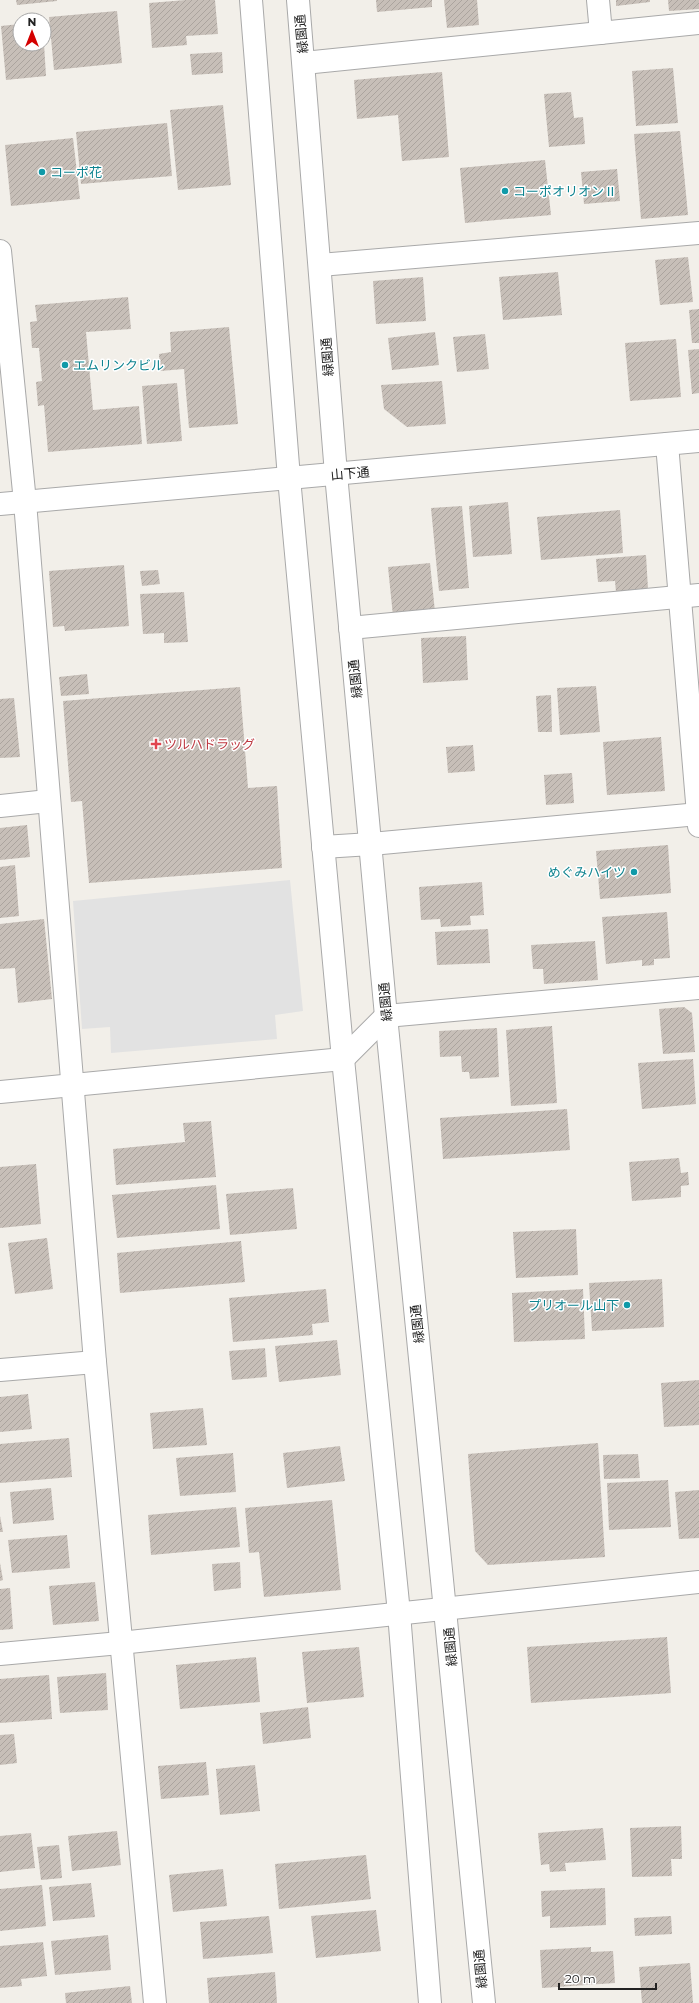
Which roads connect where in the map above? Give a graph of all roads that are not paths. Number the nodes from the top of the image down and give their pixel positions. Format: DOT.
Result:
graph roads {
  1 [pos="251,0"];
  2 [pos="298,0"];
  3 [pos="598,0"];
  4 [pos="699,24"];
  5 [pos="601,33"];
  6 [pos="304,62"];
  7 [pos="699,232"];
  8 [pos="0,252"];
  9 [pos="320,265"];
  10 [pos="699,441"];
  11 [pos="667,444"];
  12 [pos="336,474"];
  13 [pos="288,478"];
  14 [pos="25,502"];
  15 [pos="0,504"];
  16 [pos="689,596"];
  17 [pos="350,628"];
  18 [pos="48,801"];
  19 [pos="0,806"];
  20 [pos="699,818"];
  21 [pos="371,844"];
  22 [pos="323,847"];
  23 [pos="699,988"];
  24 [pos="386,1016"];
  25 [pos="343,1059"];
  26 [pos="71,1085"];
  27 [pos="0,1092"];
  28 [pos="95,1362"];
  29 [pos="0,1370"];
  30 [pos="699,1582"];
  31 [pos="446,1610"];
  32 [pos="399,1613"];
  33 [pos="120,1643"];
  34 [pos="0,1654"];
  35 [pos="155,2003"];
  36 [pos="430,2003"];
  37 [pos="484,2003"];
  1 -- 13 [label="street"];
  2 -- 6 [label="street, 緑園通"];
  3 -- 5 [label="street"];
  4 -- 5 [label="street"];
  5 -- 6 [label="street"];
  6 -- 9 [label="street, 緑園通"];
  7 -- 9 [label="street"];
  8 -- 14 [label="street"];
  9 -- 12 [label="street, 緑園通"];
  10 -- 11 [label="street, 山下通"];
  11 -- 12 [label="street, 山下通"];
  11 -- 16 [label="street"];
  12 -- 13 [label="street, 山下通"];
  12 -- 17 [label="street, 緑園通"];
  13 -- 14 [label="street, 山下通"];
  13 -- 22 [label="street"];
  14 -- 15 [label="street, 山下通"];
  14 -- 18 [label="street"];
  16 -- 17 [label="street"];
  16 -- 20 [label="street"];
  17 -- 21 [label="street, 緑園通"];
  18 -- 19 [label="street"];
  18 -- 26 [label="street"];
  20 -- 21 [label="street"];
  21 -- 22 [label="street"];
  21 -- 24 [label="street, 緑園通"];
  22 -- 25 [label="street"];
  23 -- 24 [label="street"];
  24 -- 25 [label="street"];
  24 -- 31 [label="street, 緑園通"];
  25 -- 26 [label="street"];
  25 -- 32 [label="street"];
  26 -- 27 [label="street"];
  26 -- 28 [label="street"];
  28 -- 29 [label="street"];
  28 -- 33 [label="street"];
  30 -- 31 [label="street"];
  31 -- 32 [label="street"];
  31 -- 37 [label="street, 緑園通"];
  32 -- 33 [label="street"];
  32 -- 36 [label="street"];
  33 -- 34 [label="street"];
  33 -- 35 [label="street"];
}
